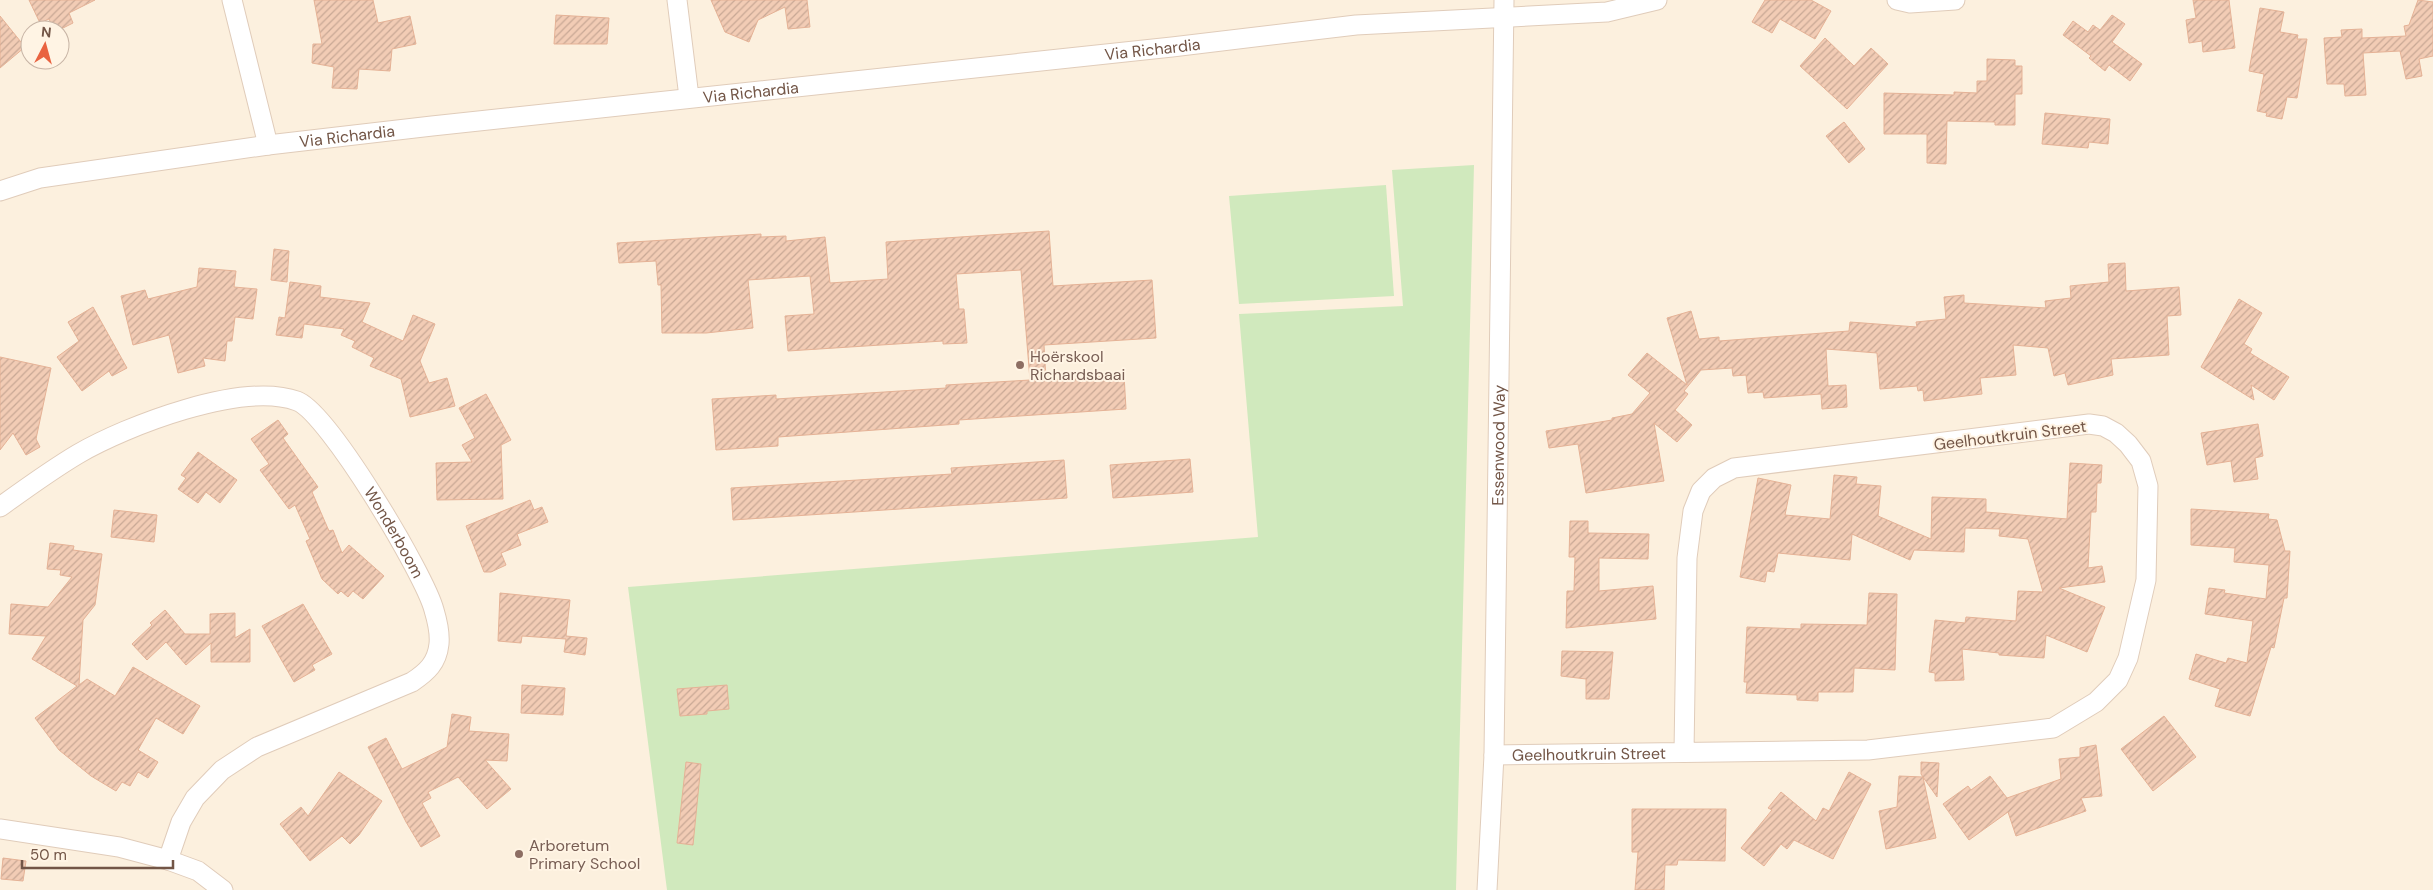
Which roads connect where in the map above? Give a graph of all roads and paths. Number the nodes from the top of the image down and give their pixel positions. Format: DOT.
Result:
graph roads {
  1 [pos="232,0"];
  2 [pos="677,0"];
  3 [pos="1657,0"];
  4 [pos="1897,0"];
  5 [pos="1955,0"];
  6 [pos="1504,9"];
  7 [pos="689,97"];
  8 [pos="268,145"];
  9 [pos="0,191"];
  10 [pos="0,508"];
  11 [pos="1684,752"];
  12 [pos="1494,755"];
  13 [pos="0,829"];
  14 [pos="168,860"];
  15 [pos="224,890"];
  16 [pos="1486,890"];
  1 -- 8 [label="street"];
  2 -- 7 [label="street"];
  3 -- 6 [label="street, Via Richardia"];
  4 -- 5 [label="street"];
  6 -- 7 [label="street, Via Richardia"];
  6 -- 12 [label="street, Essenwood Way"];
  7 -- 8 [label="street, Via Richardia"];
  8 -- 9 [label="street, Via Richardia"];
  10 -- 14 [label="street, Wonderboom"];
  11 -- 11 [label="street, Geelhoutkruin Street"];
  11 -- 12 [label="street, Geelhoutkruin Street"];
  12 -- 16 [label="street, Essenwood Way"];
  13 -- 14 [label="street"];
  14 -- 15 [label="street"];
}
